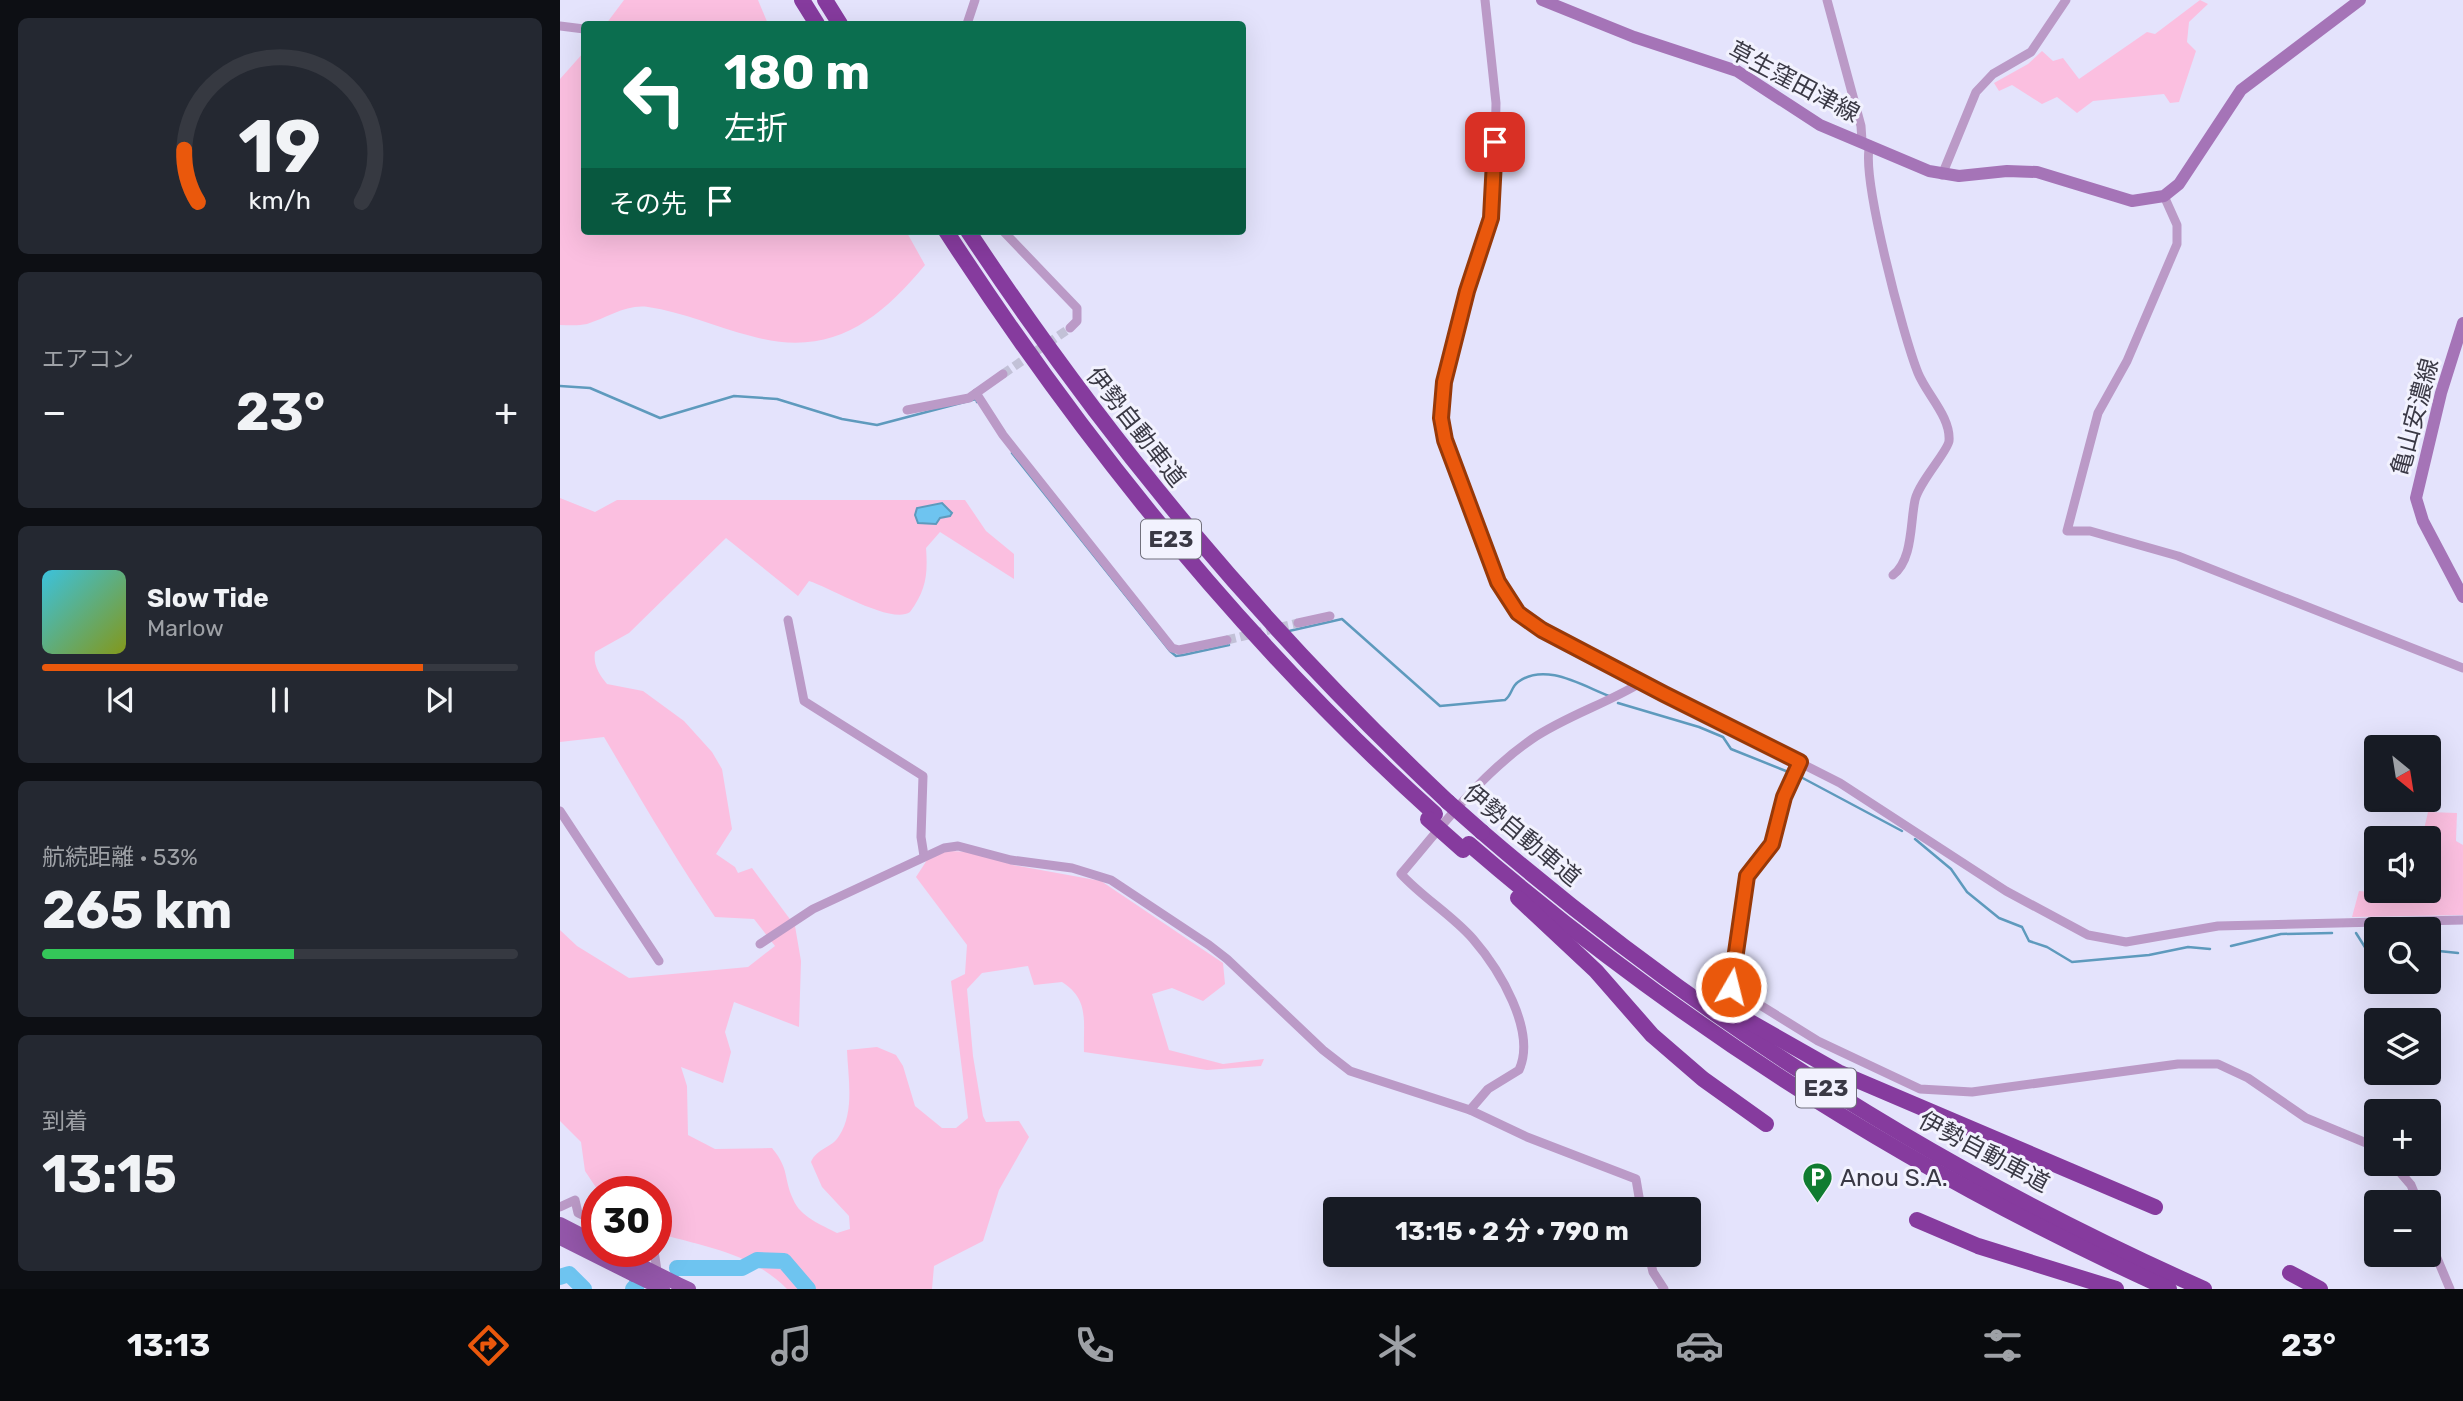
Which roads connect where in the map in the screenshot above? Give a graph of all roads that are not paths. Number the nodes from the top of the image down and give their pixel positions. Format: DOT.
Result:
graph roads {
  1 [pos="802,0"];
  2 [pos="825,0"];
  3 [pos="975,0"];
  4 [pos="1485,0"];
  5 [pos="1542,0"];
  6 [pos="1827,0"];
  7 [pos="2066,0"];
  8 [pos="2360,0"];
  9 [pos="969,14"];
  10 [pos="815,21"];
  11 [pos="838,21"];
  12 [pos="963,21"];
  13 [pos="968,21"];
  14 [pos="560,26"];
  15 [pos="581,29"];
  16 [pos="1866,143"];
  17 [pos="1942,175"];
  18 [pos="2164,196"];
  19 [pos="949,235"];
  20 [pos="971,235"];
  21 [pos="1007,235"];
  22 [pos="2463,323"];
  23 [pos="1070,328"];
  24 [pos="1003,374"];
  25 [pos="976,393"];
  26 [pos="907,410"];
  27 [pos="1893,575"];
  28 [pos="2463,597"];
  29 [pos="1331,616"];
  30 [pos="788,620"];
  31 [pos="1298,623"];
  32 [pos="1227,640"];
  33 [pos="2463,668"];
  34 [pos="1642,682"];
  35 [pos="1799,765"];
  36 [pos="560,811"];
  37 [pos="1466,847"];
  38 [pos="924,856"];
  39 [pos="2463,920"];
  40 [pos="1617,942"];
  41 [pos="760,944"];
  42 [pos="659,961"];
  43 [pos="1470,1110"];
  44 [pos="1766,1124"];
  45 [pos="2364,1142"];
  46 [pos="1639,1197"];
  47 [pos="560,1207"];
  48 [pos="2155,1208"];
  49 [pos="581,1214"];
  50 [pos="1917,1220"];
  51 [pos="560,1224"];
  52 [pos="581,1235"];
  53 [pos="560,1238"];
  54 [pos="634,1267"];
  55 [pos="662,1267"];
  56 [pos="1652,1267"];
  57 [pos="2441,1267"];
  58 [pos="638,1270"];
  59 [pos="2290,1273"];
  60 [pos="672,1287"];
  61 [pos="1664,1289"];
  62 [pos="2116,1289"];
  63 [pos="2169,1289"];
  64 [pos="2204,1289"];
  65 [pos="2320,1289"];
  66 [pos="2450,1289"];
  1 -- 10 [label="highway"];
  2 -- 11 [label="highway"];
  3 -- 9 [label="street"];
  4 -- 34 [label="street"];
  5 -- 16 [label="main road, 草生窪田津線"];
  6 -- 16 [label="street"];
  7 -- 17 [label="street"];
  8 -- 18 [label="main road"];
  9 -- 12 [label="street"];
  9 -- 13 [label="street"];
  14 -- 15 [label="street"];
  16 -- 17 [label="main road, 草生窪田津線"];
  16 -- 27 [label="street"];
  17 -- 18 [label="main road, 草生窪田津線"];
  18 -- 33 [label="street"];
  19 -- 37 [label="highway, 伊勢自動車道 / E23"];
  20 -- 40 [label="highway, 伊勢自動車道 / E23, bridge"];
  21 -- 23 [label="street"];
  22 -- 28 [label="main road, 亀山安濃線"];
  24 -- 25 [label="street"];
  25 -- 26 [label="street"];
  25 -- 32 [label="street"];
  29 -- 31 [label="street"];
  30 -- 38 [label="street"];
  34 -- 35 [label="street"];
  34 -- 43 [label="street"];
  35 -- 39 [label="street"];
  35 -- 45 [label="street"];
  36 -- 42 [label="street"];
  37 -- 44 [label="highway"];
  37 -- 63 [label="highway, 伊勢自動車道 / E23"];
  38 -- 41 [label="street"];
  38 -- 43 [label="street"];
  40 -- 48 [label="highway"];
  40 -- 64 [label="highway, 伊勢自動車道 / E23"];
  43 -- 46 [label="street"];
  47 -- 49 [label="street"];
  50 -- 62 [label="highway"];
  51 -- 52 [label="main road"];
  53 -- 58 [label="main road"];
  54 -- 58 [label="main road"];
  55 -- 60 [label="street"];
  56 -- 61 [label="street"];
  57 -- 66 [label="street"];
  58 -- 60 [label="main road, bridge"];
  59 -- 65 [label="highway"];
}
